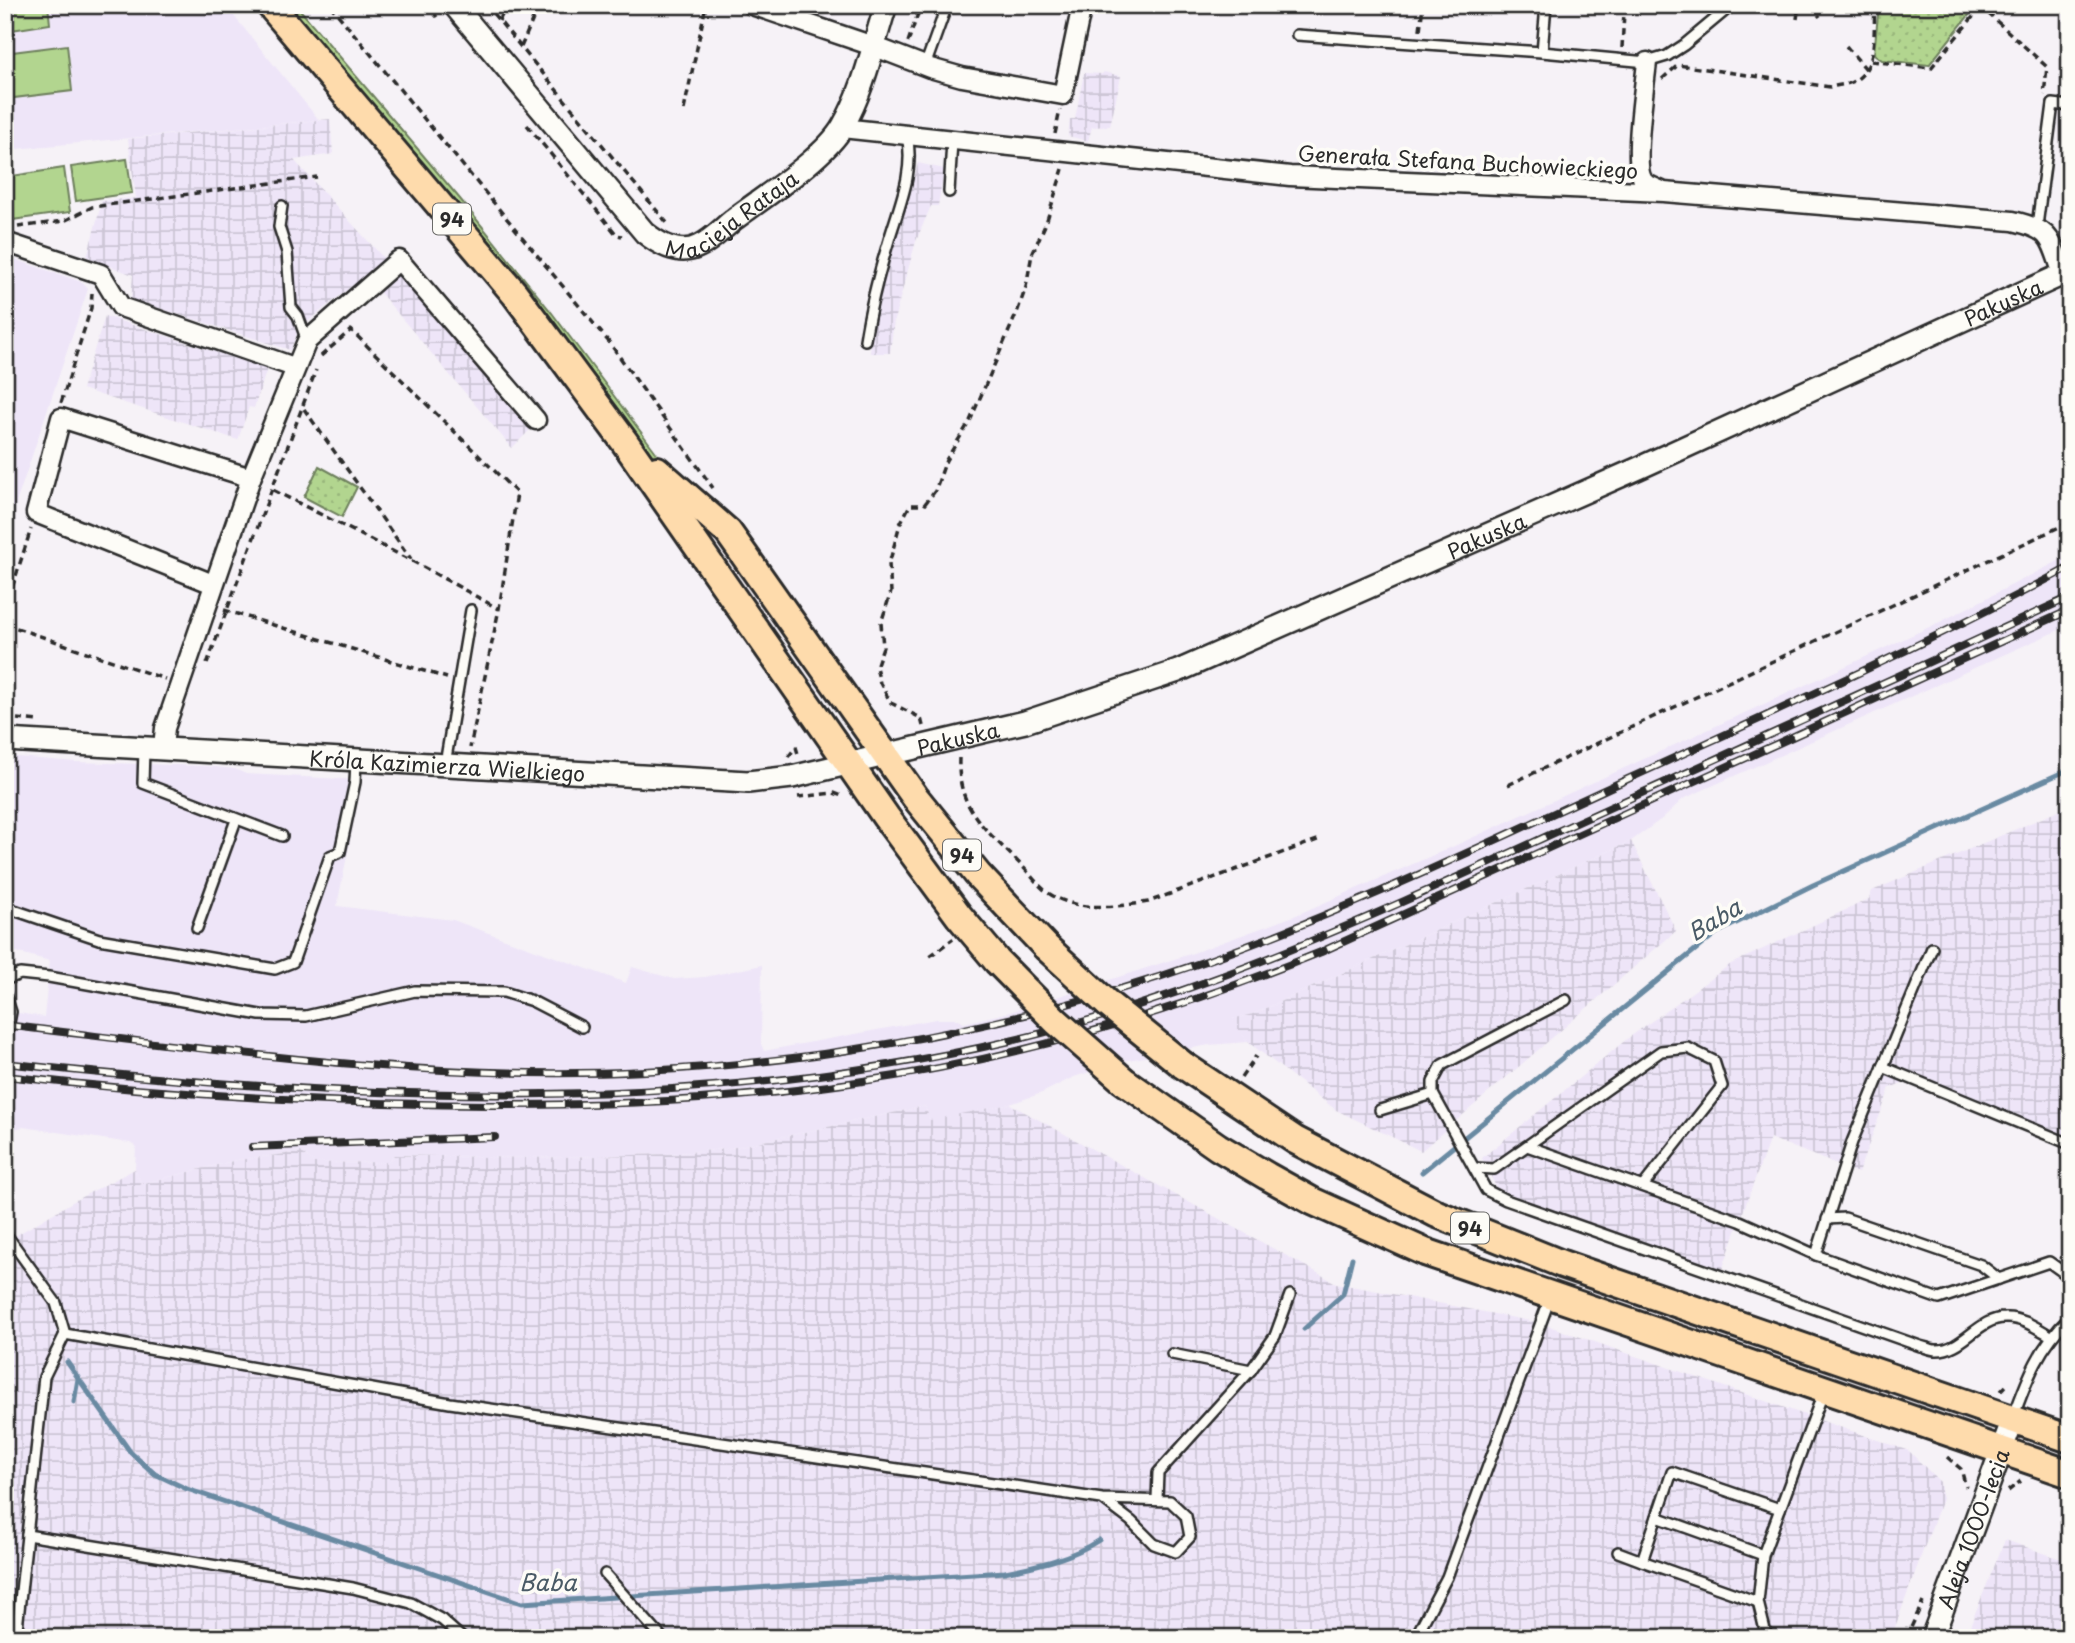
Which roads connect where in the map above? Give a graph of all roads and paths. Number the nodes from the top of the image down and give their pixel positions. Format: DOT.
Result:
graph roads {
  1 [pos="270,5"];
  2 [pos="330,5"];
  3 [pos="454,5"];
  4 [pos="486,5"];
  5 [pos="507,5"];
  6 [pos="540,5"];
  7 [pos="706,5"];
  8 [pos="752,5"];
  9 [pos="886,5"];
  10 [pos="921,5"];
  11 [pos="947,5"];
  12 [pos="1082,5"];
  13 [pos="1423,5"];
  14 [pos="1546,5"];
  15 [pos="1732,5"];
  16 [pos="1756,5"];
  17 [pos="1799,5"];
  18 [pos="1811,5"];
  19 [pos="1875,5"];
  20 [pos="1981,6"];
  21 [pos="1624,12"];
  22 [pos="1752,13"];
  23 [pos="1820,17"];
  24 [pos="1797,19"];
  25 [pos="499,21"];
  26 [pos="1422,34"];
  27 [pos="1297,35"];
  28 [pos="873,46"];
  29 [pos="1846,46"];
  30 [pos="521,47"];
  31 [pos="1631,51"];
  32 [pos="1542,52"];
  33 [pos="901,57"];
  34 [pos="1871,61"];
  35 [pos="1647,62"];
  36 [pos="925,66"];
  37 [pos="1866,69"];
  38 [pos="1658,87"];
  39 [pos="1063,95"];
  40 [pos="2042,106"];
  41 [pos="2070,106"];
  42 [pos="684,110"];
  43 [pos="842,128"];
  44 [pos="907,136"];
  45 [pos="953,141"];
  46 [pos="1048,152"];
  47 [pos="1068,154"];
  48 [pos="317,177"];
  49 [pos="949,192"];
  50 [pos="1664,192"];
  51 [pos="282,206"];
  52 [pos="670,226"];
  53 [pos="2037,226"];
  54 [pos="17,228"];
  55 [pos="5,242"];
  56 [pos="79,266"];
  57 [pos="2066,273"];
  58 [pos="865,340"];
  59 [pos="306,341"];
  60 [pos="294,367"];
  61 [pos="303,408"];
  62 [pos="61,418"];
  63 [pos="536,420"];
  64 [pos="624,441"];
  65 [pos="251,478"];
  66 [pos="713,488"];
  67 [pos="273,490"];
  68 [pos="36,513"];
  69 [pos="2070,522"];
  70 [pos="412,561"];
  71 [pos="213,584"];
  72 [pos="206,604"];
  73 [pos="499,609"];
  74 [pos="5,610"];
  75 [pos="471,610"];
  76 [pos="228,611"];
  77 [pos="5,624"];
  78 [pos="205,670"];
  79 [pos="448,679"];
  80 [pos="166,680"];
  81 [pos="5,719"];
  82 [pos="44,721"];
  83 [pos="924,727"];
  84 [pos="960,738"];
  85 [pos="5,740"];
  86 [pos="153,747"];
  87 [pos="886,757"];
  88 [pos="356,760"];
  89 [pos="445,764"];
  90 [pos="851,764"];
  91 [pos="473,766"];
  92 [pos="1508,785"];
  93 [pos="797,797"];
  94 [pos="848,798"];
  95 [pos="236,820"];
  96 [pos="282,836"];
  97 [pos="1320,839"];
  98 [pos="5,907"];
  99 [pos="197,928"];
  100 [pos="958,935"];
  101 [pos="1932,948"];
  102 [pos="930,957"];
  103 [pos="5,980"];
  104 [pos="5,993"];
  105 [pos="1566,1000"];
  106 [pos="582,1027"];
  107 [pos="5,1043"];
  108 [pos="1256,1056"];
  109 [pos="1883,1067"];
  110 [pos="1238,1083"];
  111 [pos="1433,1094"];
  112 [pos="1380,1110"];
  113 [pos="2070,1144"];
  114 [pos="1527,1146"];
  115 [pos="1471,1164"];
  116 [pos="1643,1186"];
  117 [pos="1827,1219"];
  118 [pos="5,1233"];
  119 [pos="1816,1255"];
  120 [pos="2070,1278"];
  121 [pos="1999,1279"];
  122 [pos="1290,1295"];
  123 [pos="1550,1296"];
  124 [pos="2070,1317"];
  125 [pos="65,1334"];
  126 [pos="2051,1336"];
  127 [pos="1172,1354"];
  128 [pos="1251,1370"];
  129 [pos="1824,1390"];
  130 [pos="2013,1419"];
  131 [pos="2070,1439"];
  132 [pos="2002,1451"];
  133 [pos="1945,1455"];
  134 [pos="2070,1475"];
  135 [pos="1966,1494"];
  136 [pos="1102,1499"];
  137 [pos="1157,1499"];
  138 [pos="1780,1509"];
  139 [pos="1657,1517"];
  140 [pos="27,1535"];
  141 [pos="1618,1552"];
  142 [pos="1763,1555"];
  143 [pos="1642,1561"];
  144 [pos="605,1574"];
  145 [pos="1928,1592"];
  146 [pos="1758,1602"];
  147 [pos="1005,1637"];
  148 [pos="1050,1637"];
  149 [pos="16,1638"];
  150 [pos="462,1638"];
  151 [pos="662,1638"];
  152 [pos="975,1638"];
  153 [pos="1415,1638"];
  154 [pos="1767,1638"];
  155 [pos="1906,1638"];
  156 [pos="1932,1638"];
  1 -- 64 [label="main road, 94"];
  2 -- 66 [label="path"];
  3 -- 43 [label="street, Macieja Rataja"];
  4 -- 25 [label="path"];
  5 -- 25 [label="path"];
  6 -- 30 [label="path"];
  7 -- 42 [label="path"];
  8 -- 28 [label="street"];
  9 -- 28 [label="street, Macieja Rataja"];
  10 -- 33 [label="path"];
  11 -- 36 [label="lane"];
  12 -- 39 [label="street"];
  13 -- 26 [label="path"];
  14 -- 32 [label="lane"];
  15 -- 35 [label="lane"];
  16 -- 22 [label="path"];
  17 -- 24 [label="path"];
  18 -- 23 [label="path"];
  19 -- 34 [label="path"];
  20 -- 34 [label="path"];
  20 -- 40 [label="path"];
  21 -- 31 [label="path"];
  25 -- 30 [label="path"];
  27 -- 32 [label="lane"];
  28 -- 33 [label="street"];
  28 -- 43 [label="street, Macieja Rataja"];
  29 -- 37 [label="path"];
  30 -- 52 [label="path"];
  32 -- 35 [label="lane"];
  33 -- 36 [label="street"];
  34 -- 37 [label="path"];
  35 -- 50 [label="street"];
  36 -- 39 [label="street"];
  37 -- 38 [label="path"];
  39 -- 46 [label="path"];
  41 -- 53 [label="lane"];
  43 -- 44 [label="street, Generała Stefana Buchowieckiego"];
  44 -- 45 [label="street, Generała Stefana Buchowieckiego"];
  44 -- 58 [label="lane"];
  45 -- 46 [label="street, Generała Stefana Buchowieckiego"];
  45 -- 49 [label="lane"];
  46 -- 47 [label="street, Generała Stefana Buchowieckiego"];
  47 -- 50 [label="street, Generała Stefana Buchowieckiego"];
  47 -- 83 [label="path"];
  48 -- 54 [label="path"];
  50 -- 53 [label="street, Generała Stefana Buchowieckiego"];
  51 -- 59 [label="lane"];
  53 -- 57 [label="street"];
  55 -- 56 [label="street"];
  56 -- 60 [label="street"];
  56 -- 62 [label="path"];
  57 -- 84 [label="street, Pakuska"];
  59 -- 60 [label="street"];
  59 -- 63 [label="street"];
  60 -- 65 [label="street"];
  61 -- 67 [label="path"];
  61 -- 70 [label="path"];
  61 -- 73 [label="path"];
  62 -- 65 [label="street"];
  62 -- 68 [label="street"];
  64 -- 87 [label="main road, 94"];
  64 -- 90 [label="main road, 94"];
  65 -- 71 [label="street"];
  67 -- 70 [label="path"];
  67 -- 76 [label="path"];
  68 -- 71 [label="street"];
  68 -- 74 [label="path"];
  69 -- 92 [label="path"];
  70 -- 73 [label="path"];
  71 -- 72 [label="street"];
  72 -- 76 [label="path"];
  72 -- 86 [label="street"];
  73 -- 91 [label="path"];
  75 -- 89 [label="lane"];
  76 -- 78 [label="path"];
  76 -- 79 [label="path"];
  77 -- 80 [label="path"];
  81 -- 82 [label="path"];
  84 -- 87 [label="street, Pakuska"];
  84 -- 97 [label="path"];
  85 -- 86 [label="street, Króla Kazimierza Wielkiego"];
  86 -- 88 [label="street, Króla Kazimierza Wielkiego"];
  86 -- 95 [label="lane"];
  87 -- 90 [label="street, Króla Kazimierza Wielkiego"];
  87 -- 130 [label="main road, 94, bridge"];
  88 -- 89 [label="street, Króla Kazimierza Wielkiego"];
  88 -- 98 [label="lane"];
  89 -- 91 [label="street, Króla Kazimierza Wielkiego"];
  90 -- 91 [label="street, Króla Kazimierza Wielkiego"];
  90 -- 123 [label="main road, 94, bridge"];
  93 -- 94 [label="path"];
  95 -- 96 [label="lane"];
  95 -- 99 [label="lane"];
  100 -- 102 [label="path"];
  101 -- 109 [label="lane"];
  103 -- 106 [label="lane"];
  104 -- 107 [label="lane"];
  105 -- 111 [label="lane"];
  108 -- 110 [label="path"];
  109 -- 113 [label="lane"];
  109 -- 117 [label="lane"];
  111 -- 112 [label="lane"];
  111 -- 115 [label="lane"];
  114 -- 115 [label="lane"];
  114 -- 116 [label="lane"];
  114 -- 116 [label="lane"];
  115 -- 126 [label="lane"];
  116 -- 119 [label="lane"];
  117 -- 119 [label="lane"];
  117 -- 121 [label="lane"];
  118 -- 125 [label="lane"];
  119 -- 121 [label="lane"];
  120 -- 121 [label="lane"];
  122 -- 128 [label="lane"];
  123 -- 129 [label="main road, 94"];
  123 -- 153 [label="lane"];
  124 -- 126 [label="lane"];
  125 -- 136 [label="lane"];
  125 -- 140 [label="lane"];
  126 -- 130 [label="lane"];
  127 -- 128 [label="lane"];
  128 -- 137 [label="lane"];
  129 -- 132 [label="main road, 94"];
  129 -- 138 [label="lane"];
  130 -- 131 [label="main road, 94"];
  130 -- 132 [label="street, Aleja 1000-lecia"];
  132 -- 134 [label="main road, 94"];
  132 -- 156 [label="street, Aleja 1000-lecia"];
  133 -- 135 [label="path"];
  136 -- 137 [label="lane"];
  136 -- 137 [label="lane"];
  138 -- 139 [label="lane"];
  138 -- 142 [label="lane"];
  139 -- 142 [label="lane"];
  139 -- 143 [label="lane"];
  140 -- 149 [label="lane"];
  140 -- 150 [label="lane"];
  141 -- 143 [label="lane"];
  142 -- 146 [label="lane"];
  143 -- 146 [label="lane"];
  144 -- 151 [label="lane"];
  145 -- 155 [label="path"];
  146 -- 154 [label="lane"];
  147 -- 148 [label="lane"];
  147 -- 152 [label="lane"];
}
